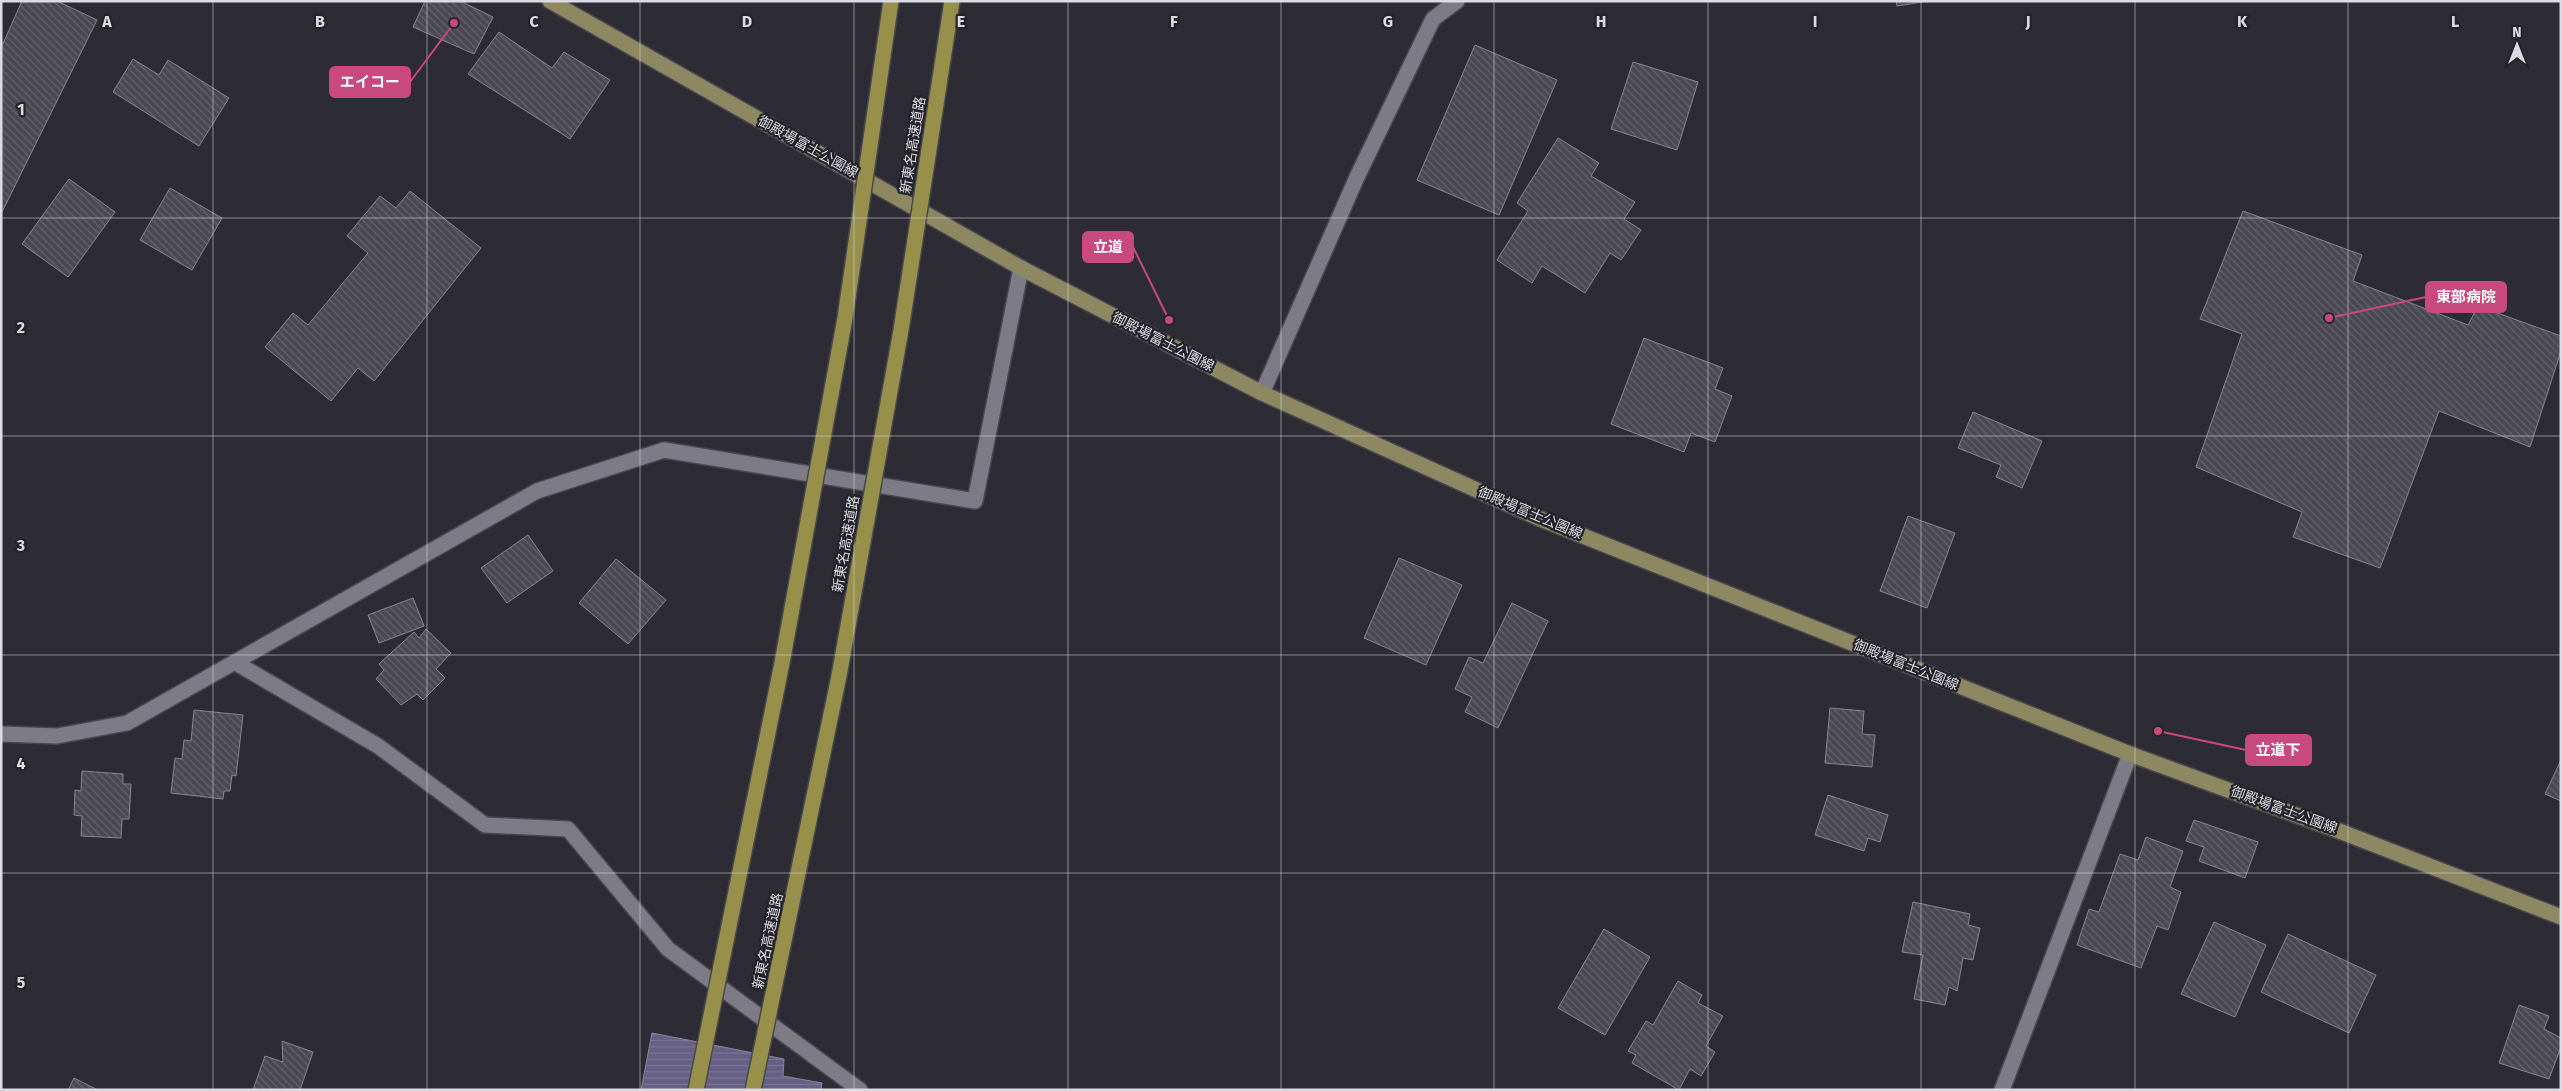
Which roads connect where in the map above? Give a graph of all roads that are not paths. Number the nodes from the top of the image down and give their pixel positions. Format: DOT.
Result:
graph roads {
  1 [pos="550,1"];
  2 [pos="890,1"];
  3 [pos="952,1"];
  4 [pos="1457,1"];
  5 [pos="1021,268"];
  6 [pos="1262,393"];
  7 [pos="236,663"];
  8 [pos="1,734"];
  9 [pos="2130,754"];
  10 [pos="2561,917"];
  11 [pos="696,1090"];
  12 [pos="753,1090"];
  13 [pos="860,1090"];
  14 [pos="2002,1090"];
  1 -- 5 [label="main road, 御殿場富士公園線"];
  2 -- 11 [label="highway, bridge"];
  3 -- 12 [label="highway, 新東名高速道路, bridge"];
  4 -- 6 [label="street"];
  5 -- 6 [label="main road, 御殿場富士公園線"];
  5 -- 7 [label="street"];
  6 -- 9 [label="main road, 御殿場富士公園線"];
  7 -- 8 [label="street"];
  7 -- 13 [label="street"];
  9 -- 10 [label="main road, 御殿場富士公園線"];
  9 -- 14 [label="street"];
}
